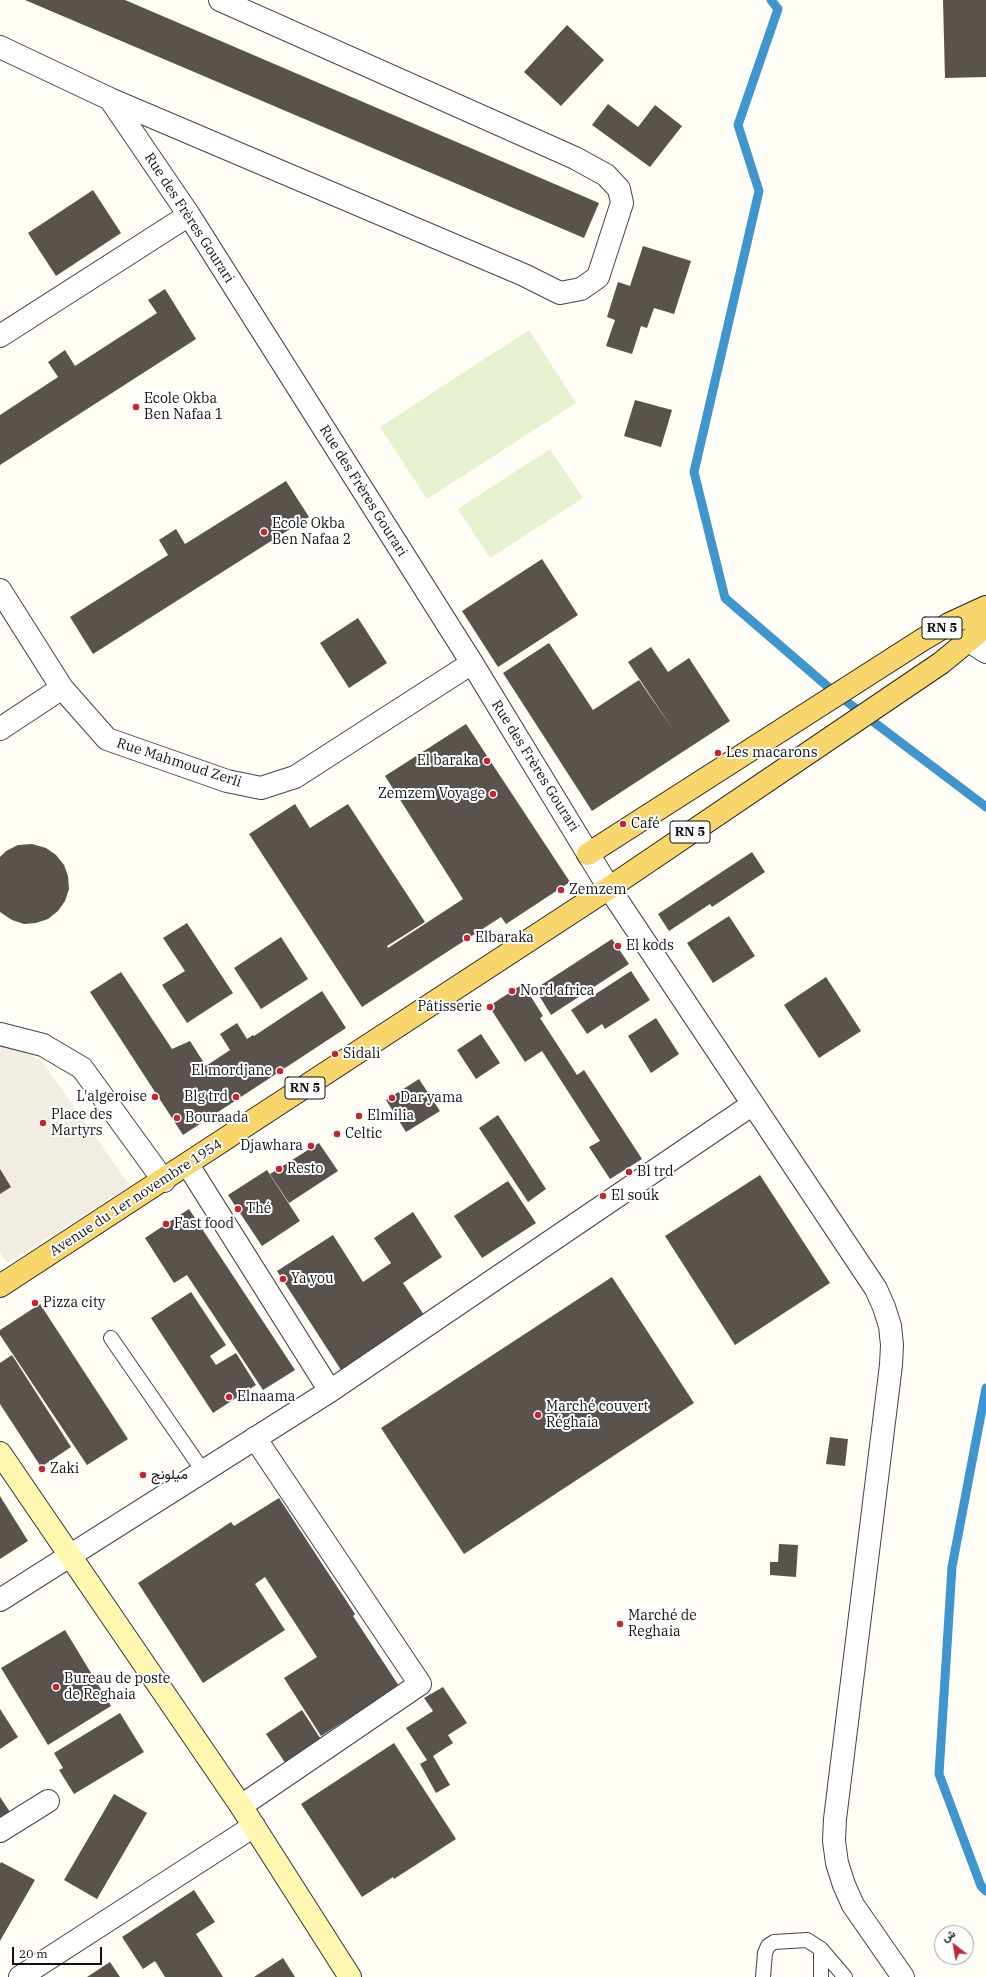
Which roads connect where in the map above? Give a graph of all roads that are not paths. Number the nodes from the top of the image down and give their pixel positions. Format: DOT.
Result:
graph roads {
  1 [pos="220,0"];
  2 [pos="0,47"];
  3 [pos="110,99"];
  4 [pos="189,215"];
  5 [pos="0,336"];
  6 [pos="0,590"];
  7 [pos="986,607"];
  8 [pos="986,626"];
  9 [pos="978,647"];
  10 [pos="472,663"];
  11 [pos="62,688"];
  12 [pos="0,729"];
  13 [pos="588,854"];
  14 [pos="609,888"];
  15 [pos="0,1034"];
  16 [pos="753,1104"];
  17 [pos="188,1165"];
  18 [pos="164,1181"];
  19 [pos="0,1286"];
  20 [pos="111,1338"];
  21 [pos="330,1391"];
  22 [pos="255,1438"];
  23 [pos="0,1453"];
  24 [pos="203,1471"];
  25 [pos="70,1556"];
  26 [pos="0,1600"];
  27 [pos="48,1800"];
  28 [pos="241,1806"];
  29 [pos="254,1826"];
  30 [pos="0,1831"];
  31 [pos="821,1949"];
  32 [pos="20,1977"];
  33 [pos="350,1977"];
  34 [pos="763,1977"];
  35 [pos="821,1977"];
  36 [pos="845,1977"];
  37 [pos="904,1977"];
  1 -- 3 [label="street"];
  2 -- 3 [label="street"];
  3 -- 4 [label="street, Rue des Frères Gourari"];
  4 -- 5 [label="street"];
  4 -- 10 [label="street, Rue des Frères Gourari"];
  6 -- 11 [label="street, Rue Mahmoud Zerli"];
  7 -- 13 [label="main road, RN 5"];
  8 -- 9 [label="main road, RN 5"];
  9 -- 14 [label="main road, Avenue du 1er novembre 1954 / RN 5"];
  10 -- 11 [label="street, Rue Mahmoud Zerli"];
  10 -- 13 [label="street, Rue des Frères Gourari"];
  11 -- 12 [label="street"];
  13 -- 14 [label="street, Rue des Frères Gourari"];
  14 -- 16 [label="street, Rue des Frères Gourari"];
  14 -- 17 [label="main road, Avenue du 1er novembre 1954 / RN 5"];
  15 -- 18 [label="street"];
  16 -- 21 [label="street"];
  16 -- 37 [label="street, Rue des Frères Gourari"];
  17 -- 18 [label="main road, Avenue du 1er novembre 1954 / RN 5"];
  17 -- 21 [label="street"];
  18 -- 19 [label="main road, Avenue du 1er novembre 1954 / RN 5"];
  20 -- 24 [label="lane"];
  21 -- 22 [label="street"];
  22 -- 24 [label="street"];
  22 -- 28 [label="street"];
  23 -- 25 [label="main road"];
  24 -- 25 [label="street"];
  25 -- 26 [label="street"];
  25 -- 28 [label="main road"];
  27 -- 30 [label="street"];
  28 -- 29 [label="main road"];
  29 -- 32 [label="street"];
  29 -- 33 [label="main road"];
  31 -- 34 [label="lane"];
  31 -- 35 [label="lane"];
  31 -- 36 [label="lane"];
}
